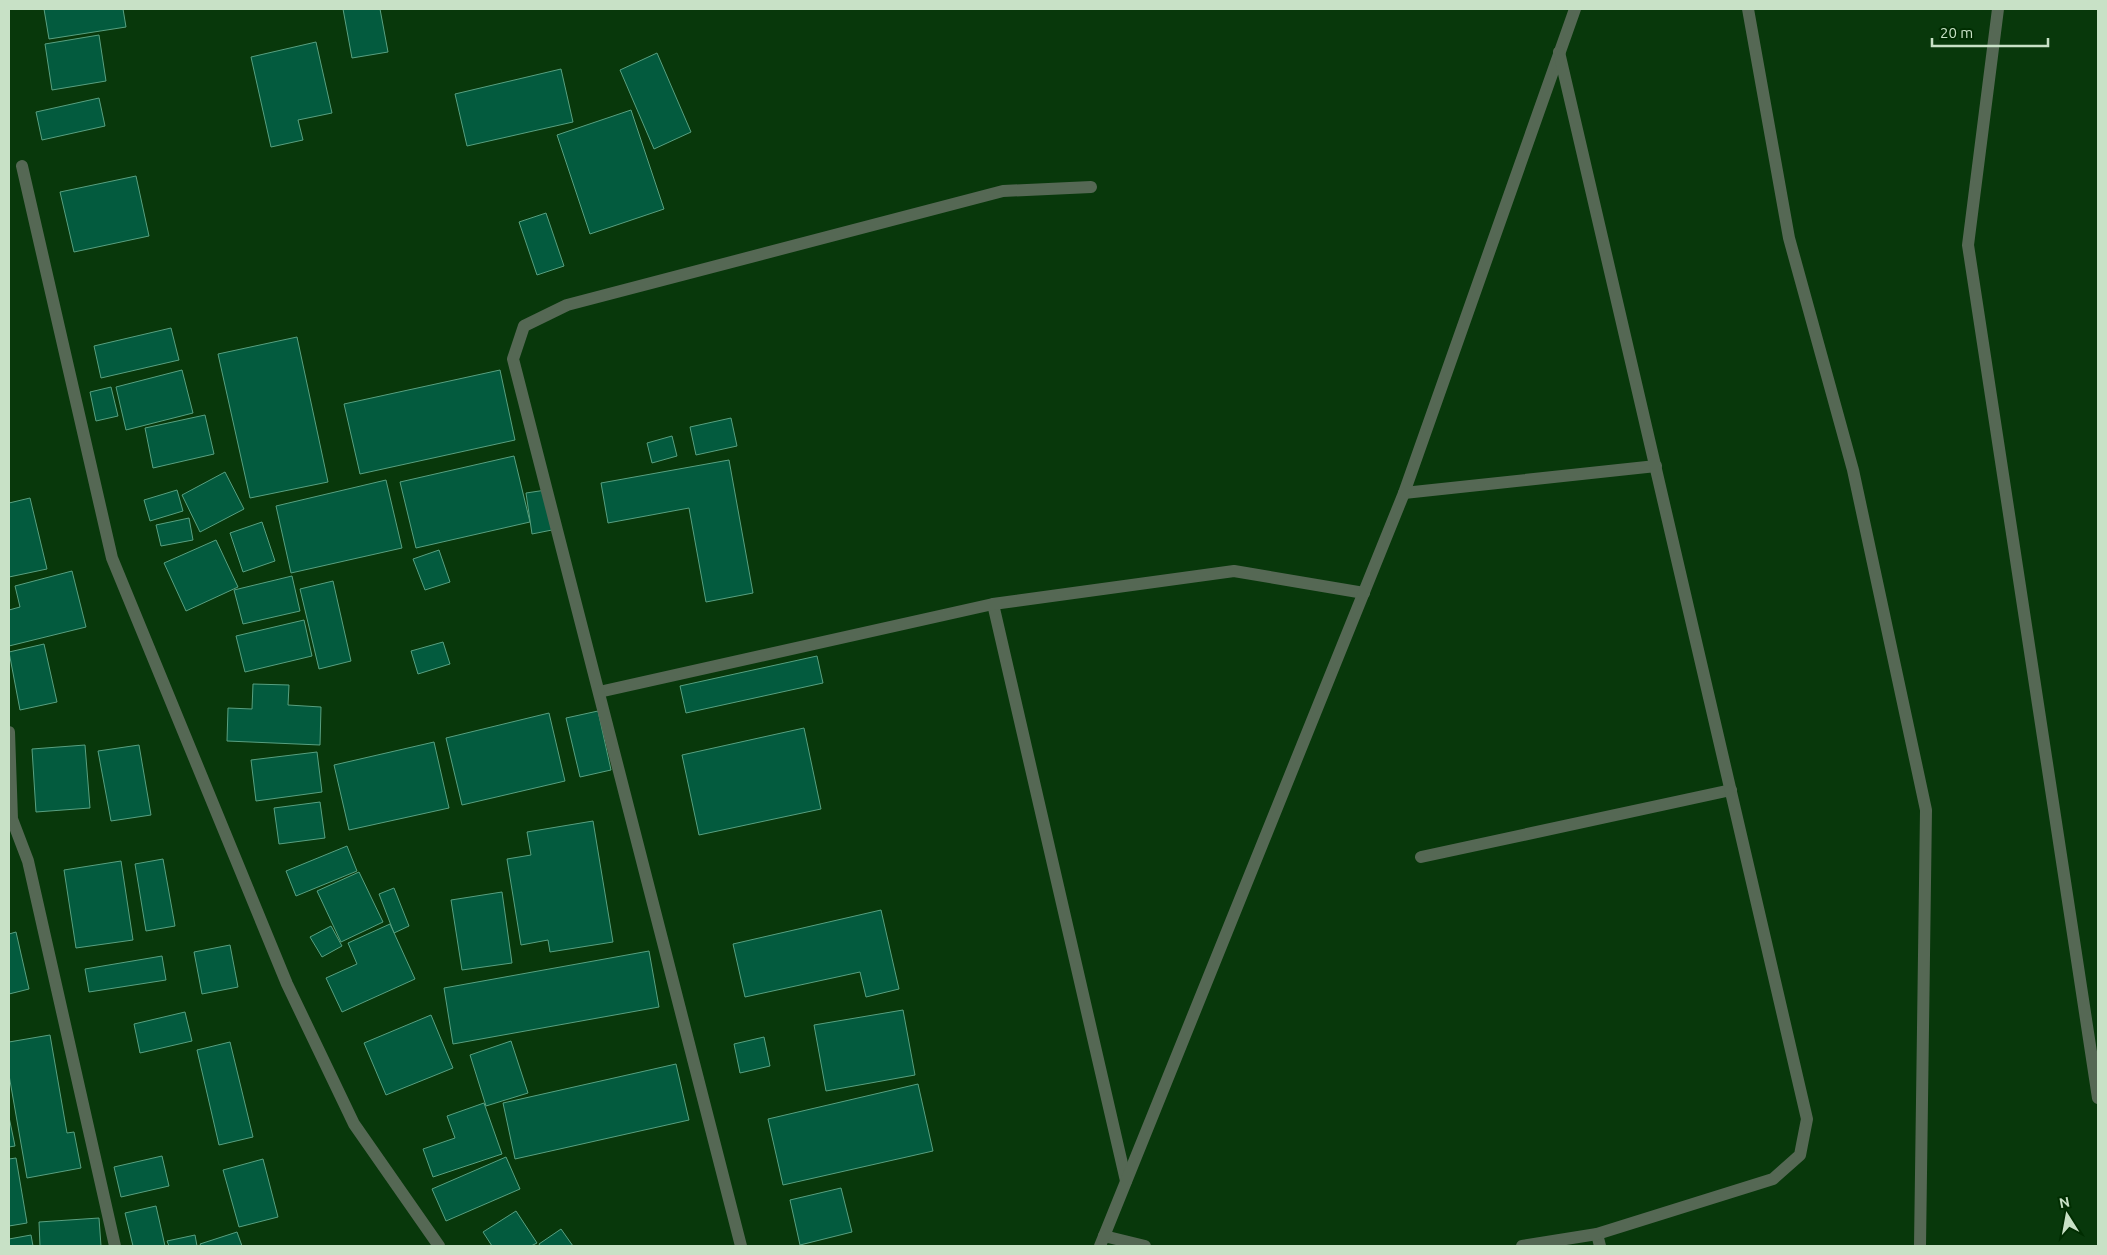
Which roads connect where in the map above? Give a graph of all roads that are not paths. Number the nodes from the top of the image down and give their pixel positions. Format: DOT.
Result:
graph roads {
  1 [pos="1575,9"];
  2 [pos="1748,9"];
  3 [pos="1998,9"];
  4 [pos="1559,52"];
  5 [pos="22,166"];
  6 [pos="1091,186"];
  7 [pos="1656,466"];
  8 [pos="1404,494"];
  9 [pos="1364,593"];
  10 [pos="993,604"];
  11 [pos="599,692"];
  12 [pos="9,732"];
  13 [pos="1731,790"];
  14 [pos="10,818"];
  15 [pos="1421,857"];
  16 [pos="2098,1098"];
  17 [pos="1126,1181"];
  18 [pos="1598,1240"];
  19 [pos="1102,1241"];
  20 [pos="115,1246"];
  21 [pos="439,1246"];
  22 [pos="741,1246"];
  23 [pos="1145,1246"];
  24 [pos="1522,1246"];
  25 [pos="1920,1246"];
  1 -- 4 [label="street"];
  2 -- 25 [label="street"];
  3 -- 16 [label="street"];
  4 -- 7 [label="street"];
  4 -- 8 [label="street"];
  5 -- 21 [label="street"];
  6 -- 11 [label="street"];
  7 -- 8 [label="street"];
  7 -- 13 [label="street"];
  8 -- 9 [label="street"];
  9 -- 10 [label="street"];
  9 -- 17 [label="street"];
  10 -- 11 [label="street"];
  10 -- 17 [label="street"];
  11 -- 22 [label="street"];
  12 -- 14 [label="street"];
  13 -- 15 [label="street"];
  13 -- 18 [label="street"];
  14 -- 20 [label="street"];
  17 -- 19 [label="street"];
  18 -- 24 [label="street"];
  19 -- 23 [label="street"];
}
